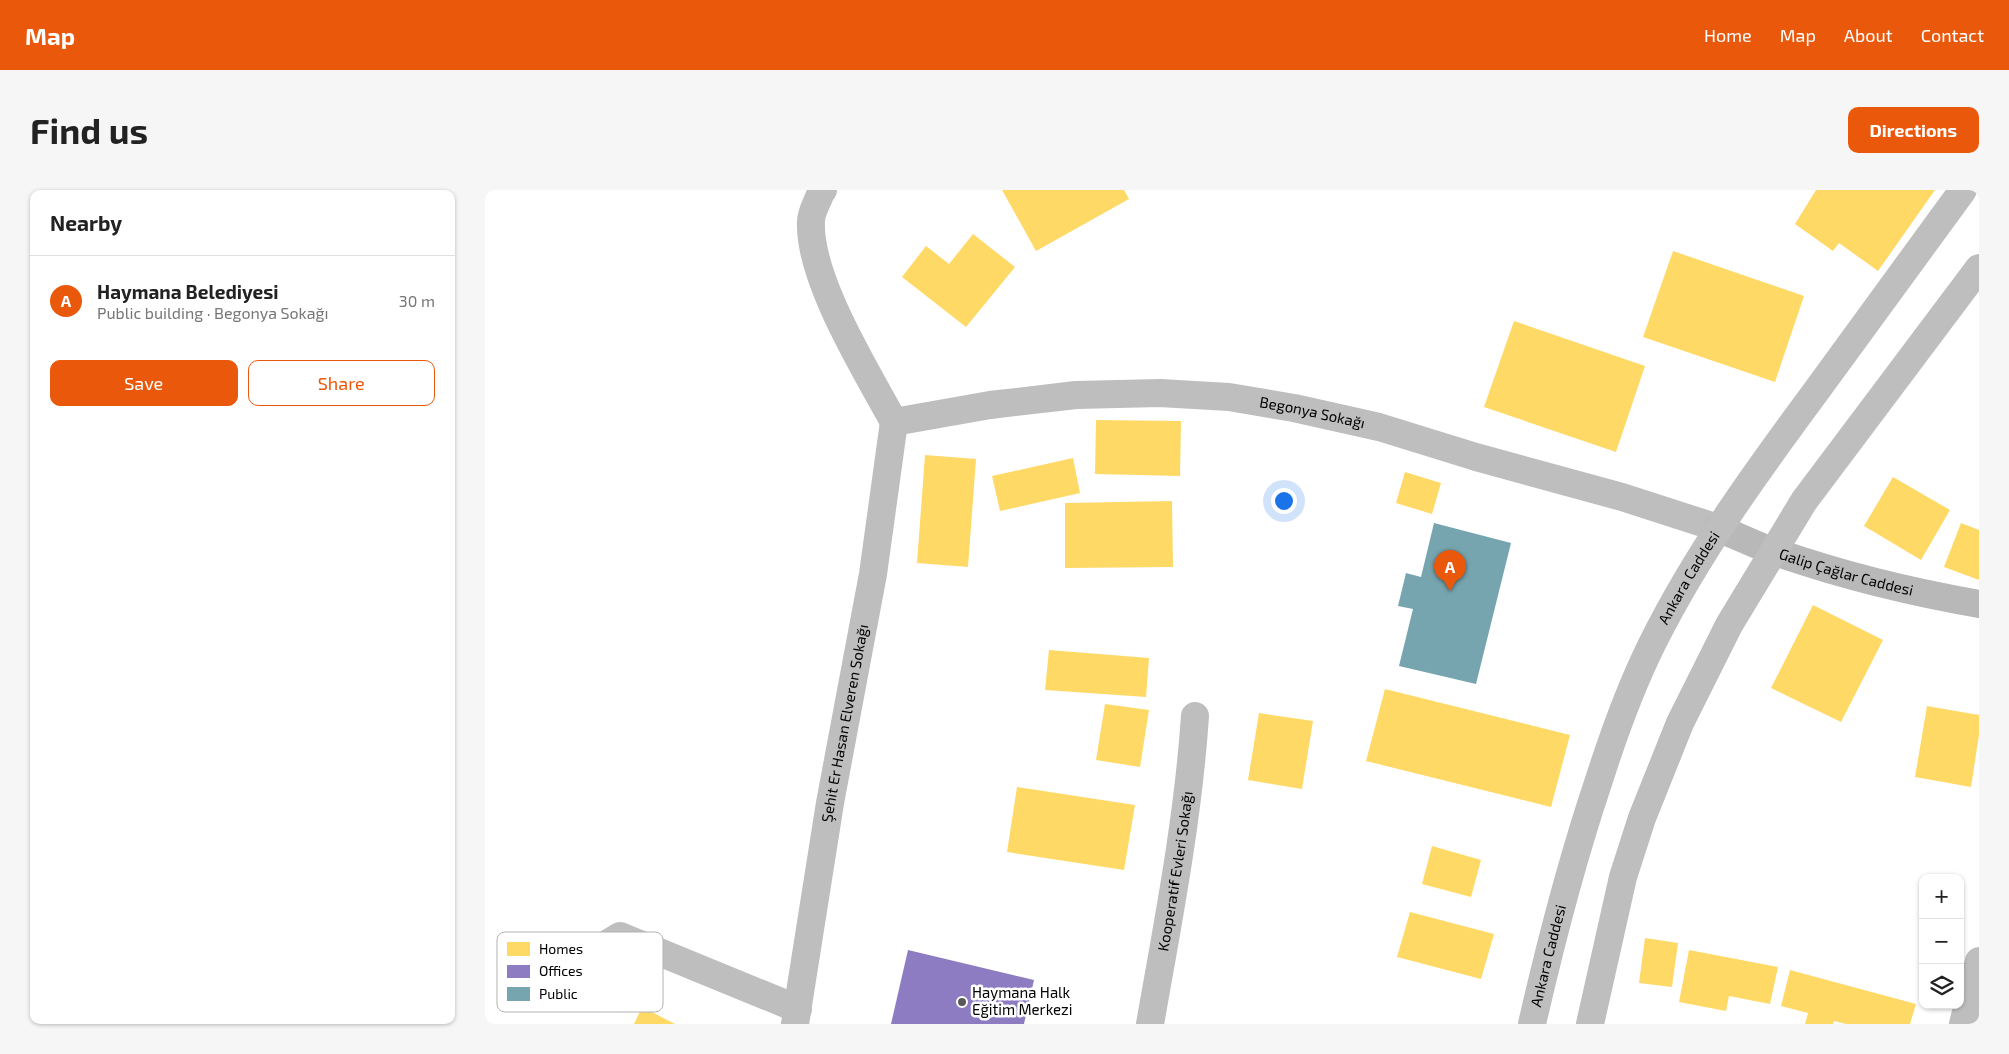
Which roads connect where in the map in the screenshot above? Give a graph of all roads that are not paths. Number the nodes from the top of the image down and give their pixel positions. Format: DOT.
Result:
graph roads {
  1 [pos="823,190"];
  2 [pos="1963,190"];
  3 [pos="1979,268"];
  4 [pos="894,422"];
  5 [pos="1718,528"];
  6 [pos="1774,551"];
  7 [pos="1979,604"];
  8 [pos="1195,716"];
  9 [pos="663,956"];
  10 [pos="1979,961"];
  11 [pos="797,1017"];
  12 [pos="1150,1024"];
  13 [pos="1532,1024"];
  14 [pos="1590,1024"];
  15 [pos="1963,1024"];
  1 -- 4 [label="street"];
  2 -- 5 [label="street, Ankara Caddesi"];
  3 -- 6 [label="street"];
  4 -- 5 [label="street, Begonya Sokağı"];
  4 -- 11 [label="street, Şehit Er Hasan Elveren Sokağı"];
  5 -- 6 [label="street, Galip Çağlar Caddesi"];
  5 -- 13 [label="street, Ankara Caddesi"];
  6 -- 7 [label="street, Galip Çağlar Caddesi"];
  6 -- 14 [label="street"];
  8 -- 12 [label="street, Kooperatif Evleri Sokağı"];
  9 -- 11 [label="street"];
  10 -- 15 [label="street"];
}
